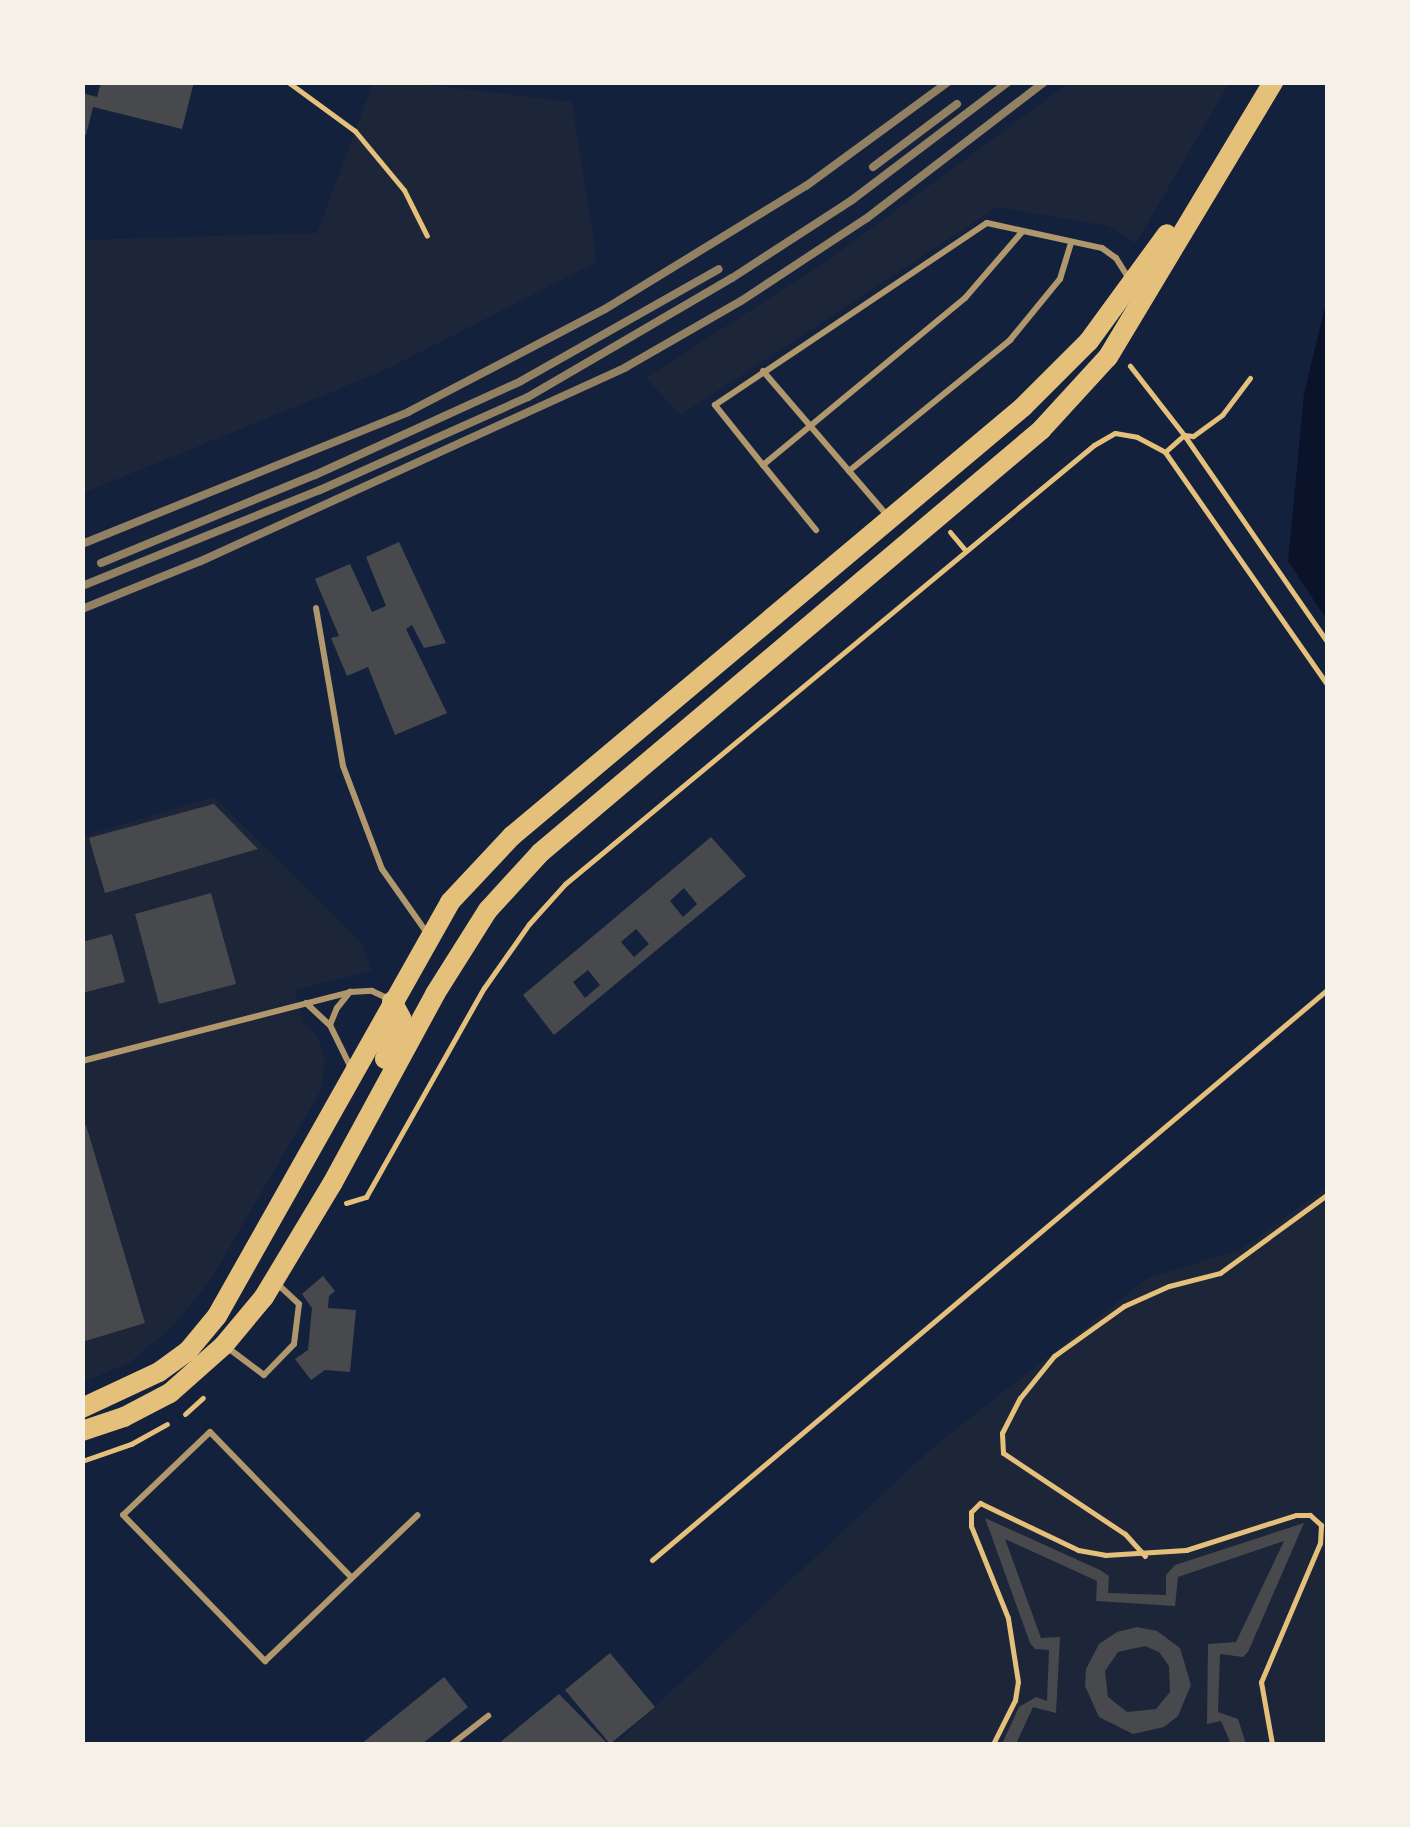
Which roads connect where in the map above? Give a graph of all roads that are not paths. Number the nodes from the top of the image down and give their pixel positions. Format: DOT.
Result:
graph roads {
  1 [pos="1273,82"];
  2 [pos="1228,152"];
  3 [pos="1022,232"];
  4 [pos="1071,243"];
  5 [pos="1131,283"];
  6 [pos="763,371"];
  7 [pos="812,427"];
  8 [pos="763,465"];
  9 [pos="849,471"];
  10 [pos="890,519"];
  11 [pos="816,530"];
  12 [pos="316,608"];
  13 [pos="806,627"];
  14 [pos="430,937"];
  15 [pos="350,992"];
  16 [pos="392,1001"];
  17 [pos="305,1002"];
  18 [pos="330,1026"];
  19 [pos="82,1061"];
  20 [pos="352,1071"];
  21 [pos="353,1144"];
  22 [pos="274,1281"];
  23 [pos="224,1346"];
  24 [pos="82,1408"];
  25 [pos="82,1431"];
  26 [pos="418,1515"];
  27 [pos="351,1577"];
  28 [pos="488,1716"];
  29 [pos="452,1744"];
  1 -- 2 [label="main road"];
  2 -- 5 [label="main road"];
  2 -- 13 [label="main road"];
  3 -- 4 [label="lane"];
  3 -- 6 [label="lane"];
  3 -- 7 [label="lane"];
  4 -- 5 [label="lane"];
  4 -- 9 [label="lane"];
  5 -- 10 [label="main road"];
  6 -- 7 [label="lane"];
  6 -- 8 [label="lane"];
  7 -- 8 [label="lane"];
  7 -- 9 [label="lane"];
  8 -- 11 [label="lane"];
  9 -- 10 [label="lane"];
  10 -- 13 [label="main road"];
  10 -- 14 [label="main road"];
  12 -- 14 [label="lane"];
  13 -- 21 [label="main road"];
  14 -- 16 [label="main road"];
  15 -- 16 [label="lane"];
  15 -- 17 [label="lane"];
  15 -- 18 [label="lane"];
  16 -- 20 [label="main road"];
  16 -- 21 [label="main road"];
  17 -- 18 [label="lane"];
  17 -- 19 [label="lane"];
  18 -- 20 [label="lane"];
  20 -- 24 [label="main road"];
  21 -- 22 [label="main road"];
  22 -- 23 [label="main road"];
  22 -- 23 [label="lane"];
  23 -- 25 [label="main road"];
  26 -- 27 [label="lane"];
  27 -- 27 [label="lane"];
  28 -- 29 [label="lane"];
}
